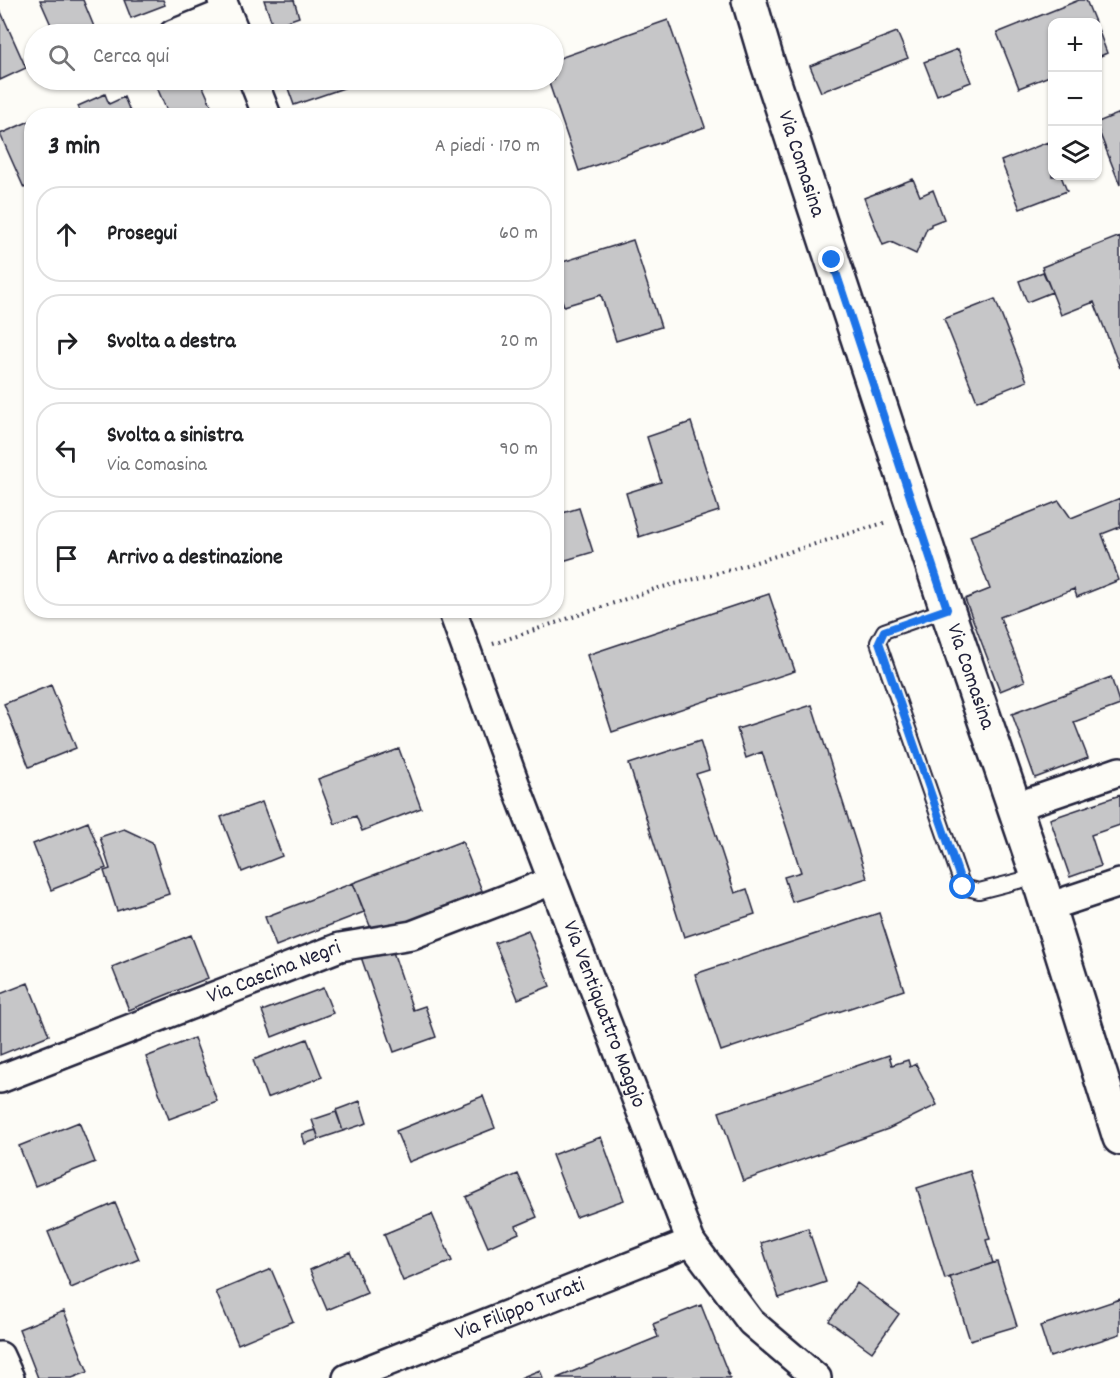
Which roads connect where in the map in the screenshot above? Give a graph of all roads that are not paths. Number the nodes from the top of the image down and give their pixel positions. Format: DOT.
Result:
graph roads {
  1 [pos="750,0"];
  2 [pos="228,16"];
  3 [pos="204,24"];
  4 [pos="257,90"];
  5 [pos="264,108"];
  6 [pos="947,609"];
  7 [pos="455,618"];
  8 [pos="1120,771"];
  9 [pos="1015,807"];
  10 [pos="1038,876"];
  11 [pos="552,881"];
  12 [pos="1120,884"];
  13 [pos="1048,907"];
  14 [pos="0,1079"];
  15 [pos="1118,1129"];
  16 [pos="691,1242"];
  17 [pos="0,1356"];
  18 [pos="10,1378"];
  19 [pos="347,1378"];
  20 [pos="817,1378"];
  1 -- 6 [label="street, Via Comasina"];
  2 -- 3 [label="street"];
  4 -- 5 [label="street"];
  6 -- 9 [label="street, Via Comasina"];
  6 -- 10 [label="lane"];
  7 -- 11 [label="street, Via Ventiquattro Maggio"];
  8 -- 9 [label="street"];
  9 -- 10 [label="street, Via Comasina"];
  10 -- 13 [label="street, Via Comasina"];
  11 -- 14 [label="street, Via Cascina Negri"];
  11 -- 16 [label="street, Via Ventiquattro Maggio"];
  12 -- 13 [label="street"];
  13 -- 15 [label="street, Via Comasina"];
  16 -- 19 [label="street, Via Filippo Turati"];
  16 -- 20 [label="street, Via Ventiquattro Maggio"];
  17 -- 18 [label="street"];
}
